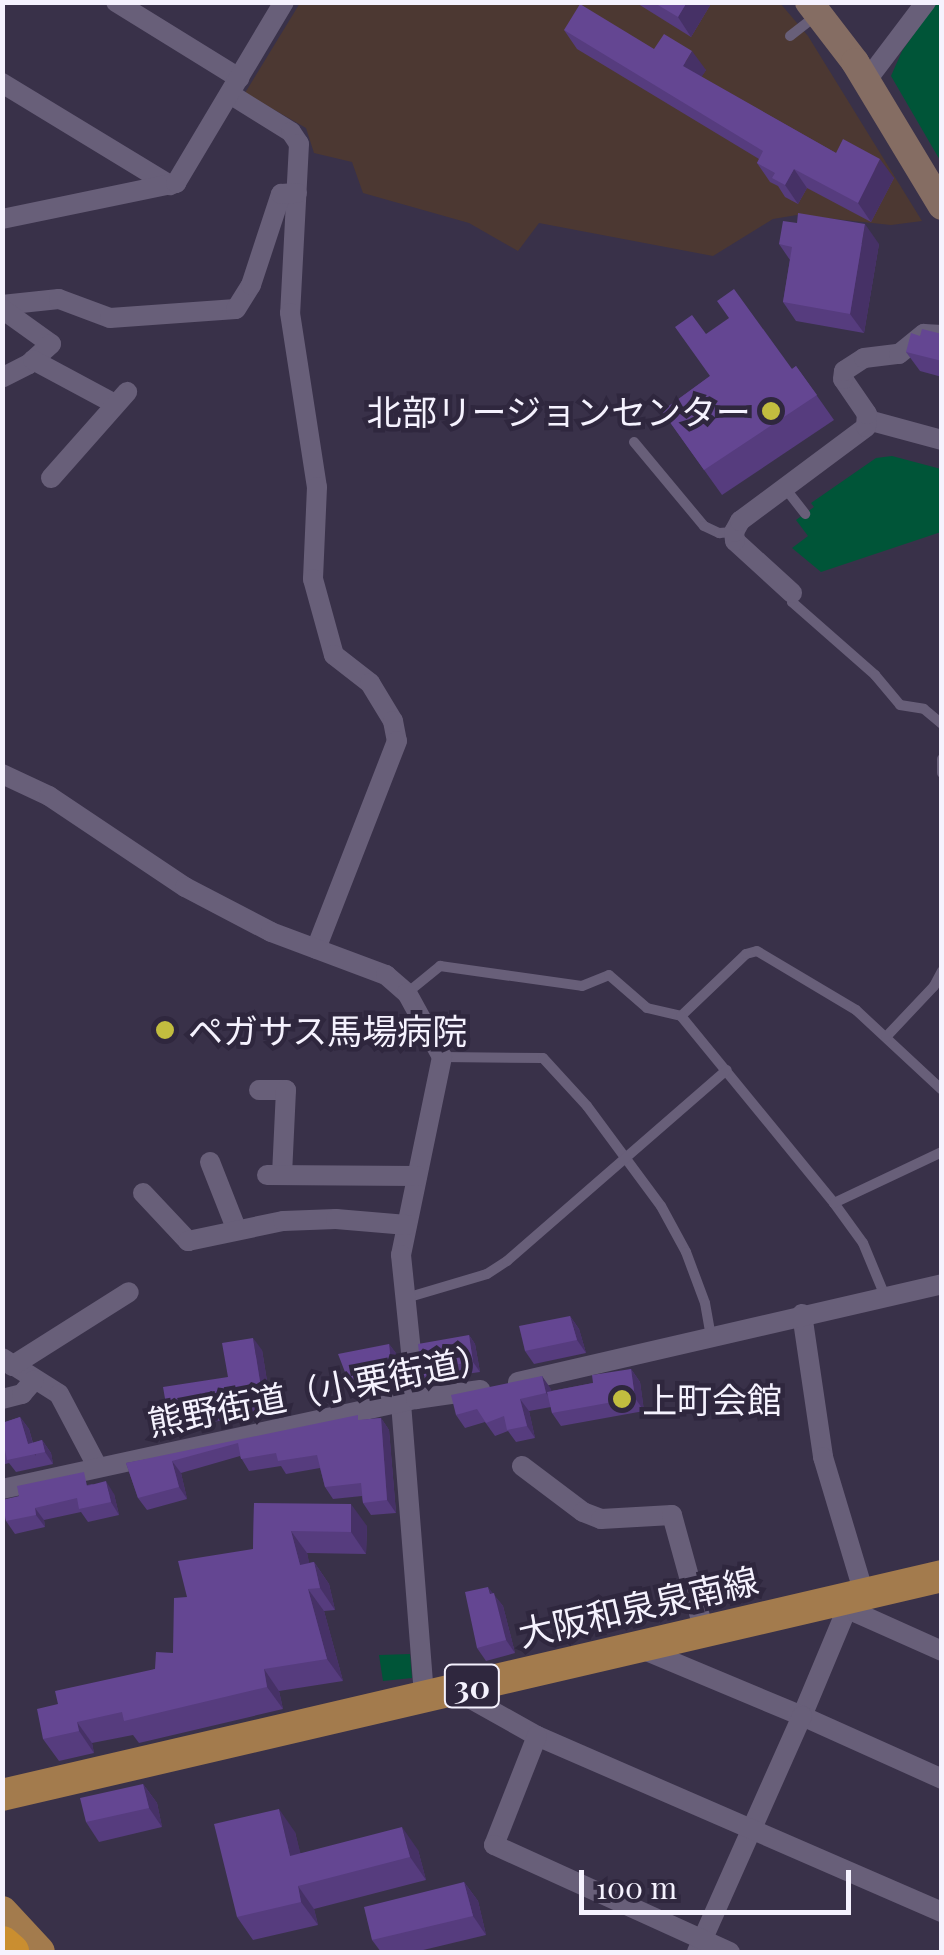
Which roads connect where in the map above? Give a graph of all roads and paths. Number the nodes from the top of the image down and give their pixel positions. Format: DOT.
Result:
graph roads {
  1 [pos="116,2"];
  2 [pos="284,2"];
  3 [pos="926,2"];
  4 [pos="814,8"];
  5 [pos="790,36"];
  6 [pos="867,80"];
  7 [pos="2,83"];
  8 [pos="234,86"];
  9 [pos="170,185"];
  10 [pos="298,193"];
  11 [pos="942,206"];
  12 [pos="2,220"];
  13 [pos="2,306"];
  14 [pos="942,335"];
  15 [pos="34,360"];
  16 [pos="2,378"];
  17 [pos="868,420"];
  18 [pos="942,440"];
  19 [pos="634,442"];
  20 [pos="52,478"];
  21 [pos="785,488"];
  22 [pos="805,514"];
  23 [pos="734,532"];
  24 [pos="792,593"];
  25 [pos="942,724"];
  26 [pos="942,759"];
  27 [pos="942,773"];
  28 [pos="2,774"];
  29 [pos="316,949"];
  30 [pos="942,971"];
  31 [pos="407,993"];
  32 [pos="681,1016"];
  33 [pos="886,1037"];
  34 [pos="442,1057"];
  35 [pos="727,1070"];
  36 [pos="259,1090"];
  37 [pos="942,1090"];
  38 [pos="942,1152"];
  39 [pos="626,1156"];
  40 [pos="210,1162"];
  41 [pos="417,1176"];
  42 [pos="143,1193"];
  43 [pos="834,1202"];
  44 [pos="407,1225"];
  45 [pos="236,1228"];
  46 [pos="942,1284"];
  47 [pos="130,1292"];
  48 [pos="884,1296"];
  49 [pos="406,1298"];
  50 [pos="802,1314"];
  51 [pos="711,1337"];
  52 [pos="7,1362"];
  53 [pos="34,1380"];
  54 [pos="2,1400"];
  55 [pos="409,1401"];
  56 [pos="97,1466"];
  57 [pos="522,1466"];
  58 [pos="2,1489"];
  59 [pos="942,1576"];
  60 [pos="857,1596"];
  61 [pos="704,1631"];
  62 [pos="637,1647"];
  63 [pos="942,1652"];
  64 [pos="439,1693"];
  65 [pos="802,1716"];
  66 [pos="537,1736"];
  67 [pos="942,1779"];
  68 [pos="2,1795"];
  69 [pos="753,1828"];
  70 [pos="2,1910"];
  71 [pos="942,1912"];
  72 [pos="2,1944"];
  73 [pos="700,1946"];
  74 [pos="10,1952"];
  75 [pos="39,1952"];
  76 [pos="56,1952"];
  77 [pos="730,1952"];
  1 -- 8 [label="street"];
  2 -- 8 [label="street"];
  3 -- 6 [label="street"];
  4 -- 5 [label="lane"];
  4 -- 6 [label="street"];
  6 -- 11 [label="street"];
  7 -- 9 [label="street"];
  8 -- 9 [label="street"];
  8 -- 10 [label="street"];
  9 -- 12 [label="street"];
  10 -- 13 [label="street"];
  10 -- 29 [label="street"];
  13 -- 15 [label="street"];
  14 -- 17 [label="street"];
  15 -- 16 [label="street"];
  15 -- 20 [label="street"];
  17 -- 18 [label="street"];
  17 -- 21 [label="street"];
  19 -- 23 [label="lane"];
  21 -- 22 [label="lane"];
  21 -- 23 [label="street"];
  23 -- 24 [label="street"];
  24 -- 25 [label="lane"];
  26 -- 27 [label="lane"];
  28 -- 29 [label="street"];
  29 -- 31 [label="street"];
  30 -- 33 [label="lane"];
  31 -- 32 [label="lane"];
  31 -- 34 [label="street"];
  32 -- 33 [label="lane"];
  32 -- 35 [label="lane"];
  33 -- 37 [label="lane"];
  34 -- 39 [label="lane"];
  34 -- 41 [label="street"];
  35 -- 39 [label="lane"];
  35 -- 43 [label="lane"];
  36 -- 41 [label="street"];
  38 -- 43 [label="lane"];
  39 -- 49 [label="lane"];
  39 -- 51 [label="lane"];
  40 -- 45 [label="street"];
  41 -- 44 [label="street"];
  42 -- 45 [label="street"];
  43 -- 48 [label="lane"];
  44 -- 45 [label="street"];
  44 -- 49 [label="street"];
  46 -- 48 [label="street, 熊野街道（小栗街道）"];
  47 -- 52 [label="street"];
  48 -- 50 [label="street, 熊野街道（小栗街道）"];
  49 -- 55 [label="street"];
  50 -- 51 [label="street, 熊野街道（小栗街道）"];
  50 -- 60 [label="street"];
  51 -- 55 [label="street, 熊野街道（小栗街道）"];
  52 -- 53 [label="street"];
  53 -- 54 [label="street"];
  53 -- 56 [label="street"];
  55 -- 56 [label="street, 熊野街道（小栗街道）"];
  55 -- 64 [label="street"];
  56 -- 58 [label="street, 熊野街道（小栗街道）"];
  57 -- 61 [label="street"];
  59 -- 60 [label="main road, 大阪和泉泉南線 / 30"];
  60 -- 61 [label="main road, 大阪和泉泉南線 / 30"];
  60 -- 63 [label="street"];
  60 -- 65 [label="street"];
  61 -- 62 [label="main road, 大阪和泉泉南線 / 30"];
  62 -- 64 [label="main road, 大阪和泉泉南線 / 30"];
  62 -- 65 [label="street"];
  64 -- 66 [label="street"];
  64 -- 68 [label="main road, 大阪和泉泉南線 / 30"];
  65 -- 67 [label="street"];
  65 -- 69 [label="street"];
  66 -- 69 [label="street"];
  66 -- 73 [label="street"];
  69 -- 71 [label="street"];
  69 -- 73 [label="street"];
  70 -- 75 [label="main road"];
  70 -- 76 [label="street"];
  72 -- 74 [label="highway"];
  73 -- 77 [label="street"];
}
